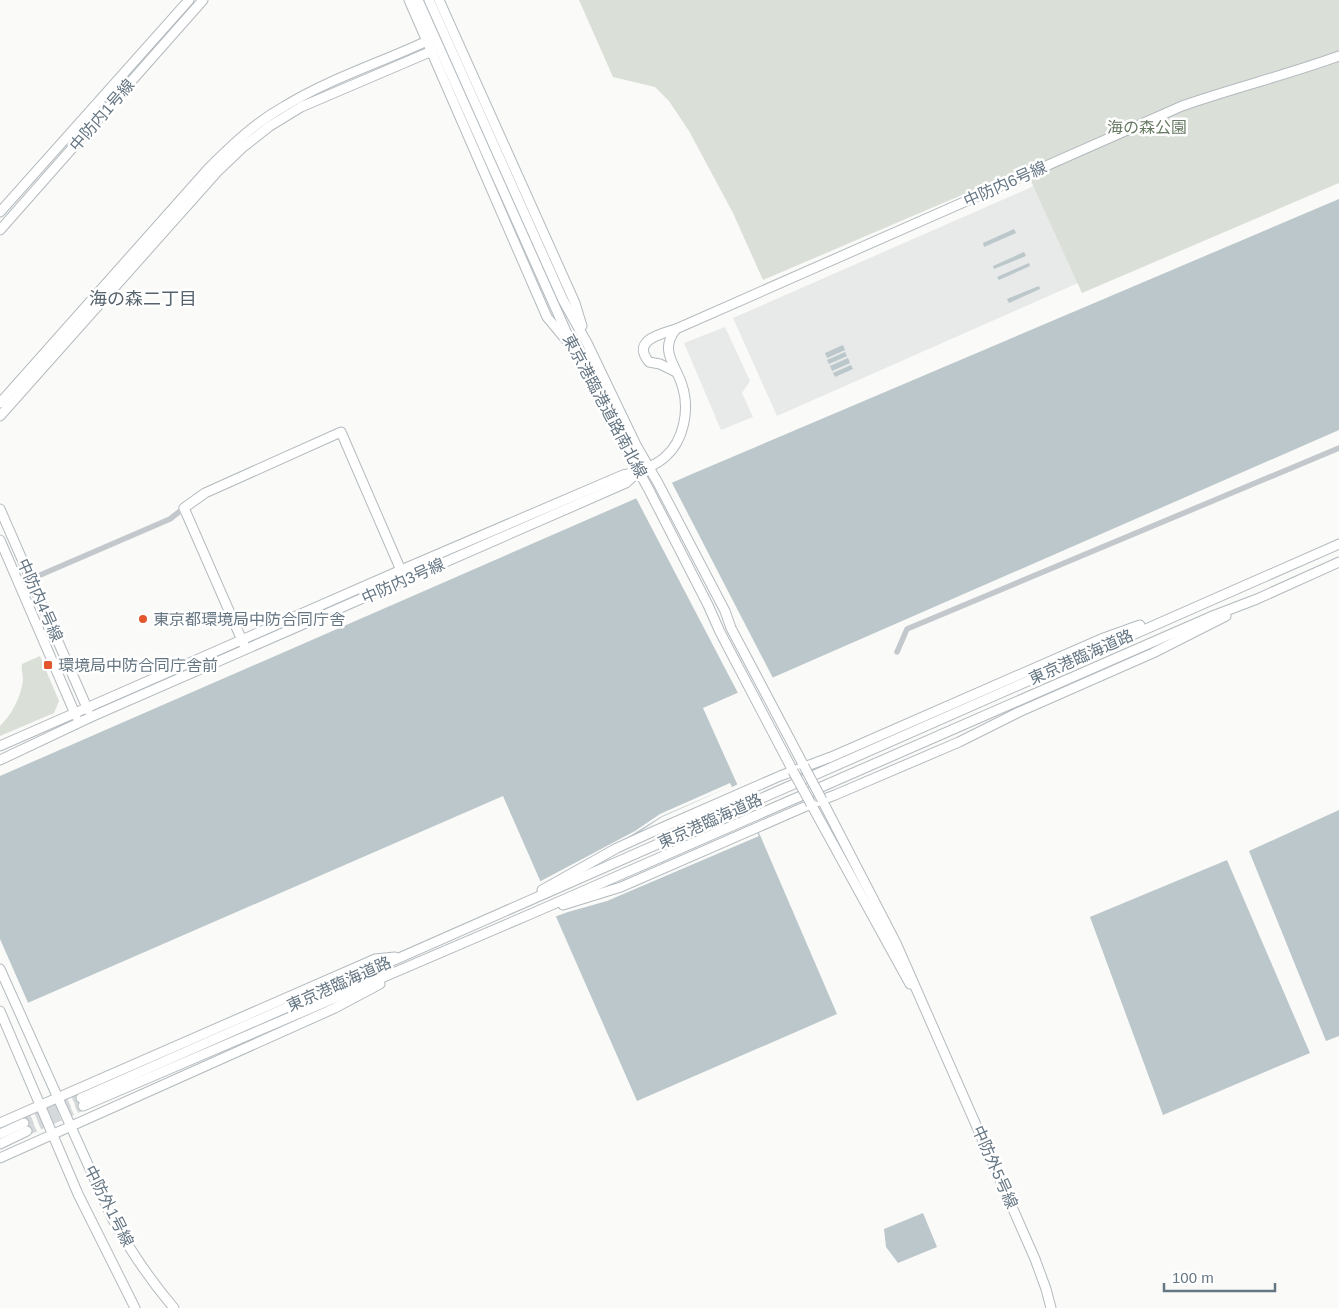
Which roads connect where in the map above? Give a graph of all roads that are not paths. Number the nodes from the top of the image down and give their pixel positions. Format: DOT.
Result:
graph roads {
  1 [pos="189,0"];
  2 [pos="203,0"];
  3 [pos="409,0"];
  4 [pos="418,0"];
  5 [pos="429,0"];
  6 [pos="440,0"];
  7 [pos="427,41"];
  8 [pos="432,51"];
  9 [pos="1339,56"];
  10 [pos="0,212"];
  11 [pos="0,230"];
  12 [pos="676,329"];
  13 [pos="656,338"];
  14 [pos="587,343"];
  15 [pos="668,346"];
  16 [pos="574,350"];
  17 [pos="676,372"];
  18 [pos="0,403"];
  19 [pos="0,416"];
  20 [pos="1339,448"];
  21 [pos="648,466"];
  22 [pos="638,472"];
  23 [pos="184,508"];
  24 [pos="0,509"];
  25 [pos="0,540"];
  26 [pos="1339,544"];
  27 [pos="1339,562"];
  28 [pos="401,570"];
  29 [pos="31,579"];
  30 [pos="406,580"];
  31 [pos="1256,598"];
  32 [pos="1208,602"];
  33 [pos="242,640"];
  34 [pos="246,650"];
  35 [pos="897,652"];
  36 [pos="87,707"];
  37 [pos="74,712"];
  38 [pos="92,717"];
  39 [pos="79,723"];
  40 [pos="0,746"];
  41 [pos="0,760"];
  42 [pos="804,766"];
  43 [pos="793,771"];
  44 [pos="822,800"];
  45 [pos="811,804"];
  46 [pos="518,905"];
  47 [pos="533,913"];
  48 [pos="442,951"];
  49 [pos="402,956"];
  50 [pos="0,970"];
  51 [pos="0,1011"];
  52 [pos="935,1028"];
  53 [pos="58,1097"];
  54 [pos="41,1105"];
  55 [pos="0,1123"];
  56 [pos="71,1127"];
  57 [pos="0,1134"];
  58 [pos="53,1135"];
  59 [pos="0,1144"];
  60 [pos="9,1154"];
  61 [pos="0,1158"];
  62 [pos="0,1164"];
  63 [pos="135,1308"];
  64 [pos="174,1308"];
  65 [pos="1051,1308"];
  1 -- 10 [label="street, 中防内1号線"];
  2 -- 11 [label="street, 中防内1号線"];
  3 -- 7 [label="street"];
  4 -- 16 [label="street, 東京港臨港道路南北線"];
  5 -- 14 [label="street, 東京港臨港道路南北線"];
  6 -- 14 [label="street"];
  7 -- 8 [label="street"];
  7 -- 18 [label="street"];
  8 -- 16 [label="street"];
  8 -- 19 [label="street"];
  9 -- 12 [label="street, 中防内6号線"];
  12 -- 13 [label="street, 中防内6号線"];
  12 -- 15 [label="street"];
  13 -- 15 [label="street"];
  13 -- 17 [label="street"];
  14 -- 21 [label="street, 東京港臨港道路南北線"];
  15 -- 17 [label="street"];
  16 -- 22 [label="street, 東京港臨港道路南北線"];
  17 -- 21 [label="street"];
  20 -- 35 [label="street"];
  21 -- 22 [label="street, 中防内3号線"];
  21 -- 42 [label="street, 東京港臨港道路南北線"];
  22 -- 28 [label="street, 中防内3号線"];
  22 -- 30 [label="street, 中防内3号線"];
  22 -- 43 [label="street, 東京港臨港道路南北線"];
  23 -- 28 [label="street"];
  23 -- 29 [label="street"];
  23 -- 33 [label="street"];
  24 -- 29 [label="street, 中防内4号線"];
  25 -- 37 [label="street, 中防内4号線"];
  26 -- 32 [label="street, 東京港臨海道路"];
  27 -- 31 [label="street, 東京港臨海道路"];
  28 -- 30 [label="street"];
  28 -- 33 [label="street, 中防内3号線"];
  29 -- 36 [label="street, 中防内4号線"];
  30 -- 34 [label="street, 中防内3号線"];
  31 -- 44 [label="street"];
  31 -- 47 [label="street, 東京港臨海道路"];
  32 -- 42 [label="street"];
  32 -- 46 [label="street, 東京港臨海道路"];
  33 -- 34 [label="street"];
  33 -- 36 [label="street, 中防内3号線"];
  34 -- 38 [label="street, 中防内3号線"];
  36 -- 37 [label="street, 中防内3号線"];
  36 -- 38 [label="street, 中防内4号線"];
  37 -- 39 [label="street, 中防内4号線"];
  37 -- 40 [label="street, 中防内3号線"];
  38 -- 39 [label="street, 中防内3号線"];
  39 -- 41 [label="street, 中防内3号線"];
  42 -- 43 [label="street, bridge"];
  42 -- 44 [label="street, 東京港臨港道路南北線, bridge"];
  43 -- 45 [label="street, 東京港臨港道路南北線, bridge"];
  43 -- 46 [label="street"];
  44 -- 45 [label="street, bridge"];
  44 -- 52 [label="street, 中防外5号線"];
  45 -- 47 [label="street"];
  45 -- 52 [label="street, 中防外5号線"];
  46 -- 49 [label="street, 東京港臨海道路"];
  47 -- 48 [label="street, 東京港臨海道路"];
  48 -- 49 [label="street, 東京港臨海道路"];
  48 -- 56 [label="street"];
  49 -- 53 [label="street"];
  50 -- 53 [label="street, 中防外1号線"];
  51 -- 54 [label="street, 中防外1号線"];
  52 -- 65 [label="street, 中防外5号線"];
  53 -- 54 [label="street"];
  53 -- 56 [label="street, 中防外1号線"];
  54 -- 55 [label="street"];
  54 -- 58 [label="street, 中防外1号線"];
  56 -- 58 [label="street"];
  56 -- 64 [label="street, 中防外1号線"];
  57 -- 59 [label="street"];
  58 -- 60 [label="street"];
  58 -- 63 [label="street, 中防外1号線"];
  60 -- 61 [label="street"];
  60 -- 62 [label="street"];
}
